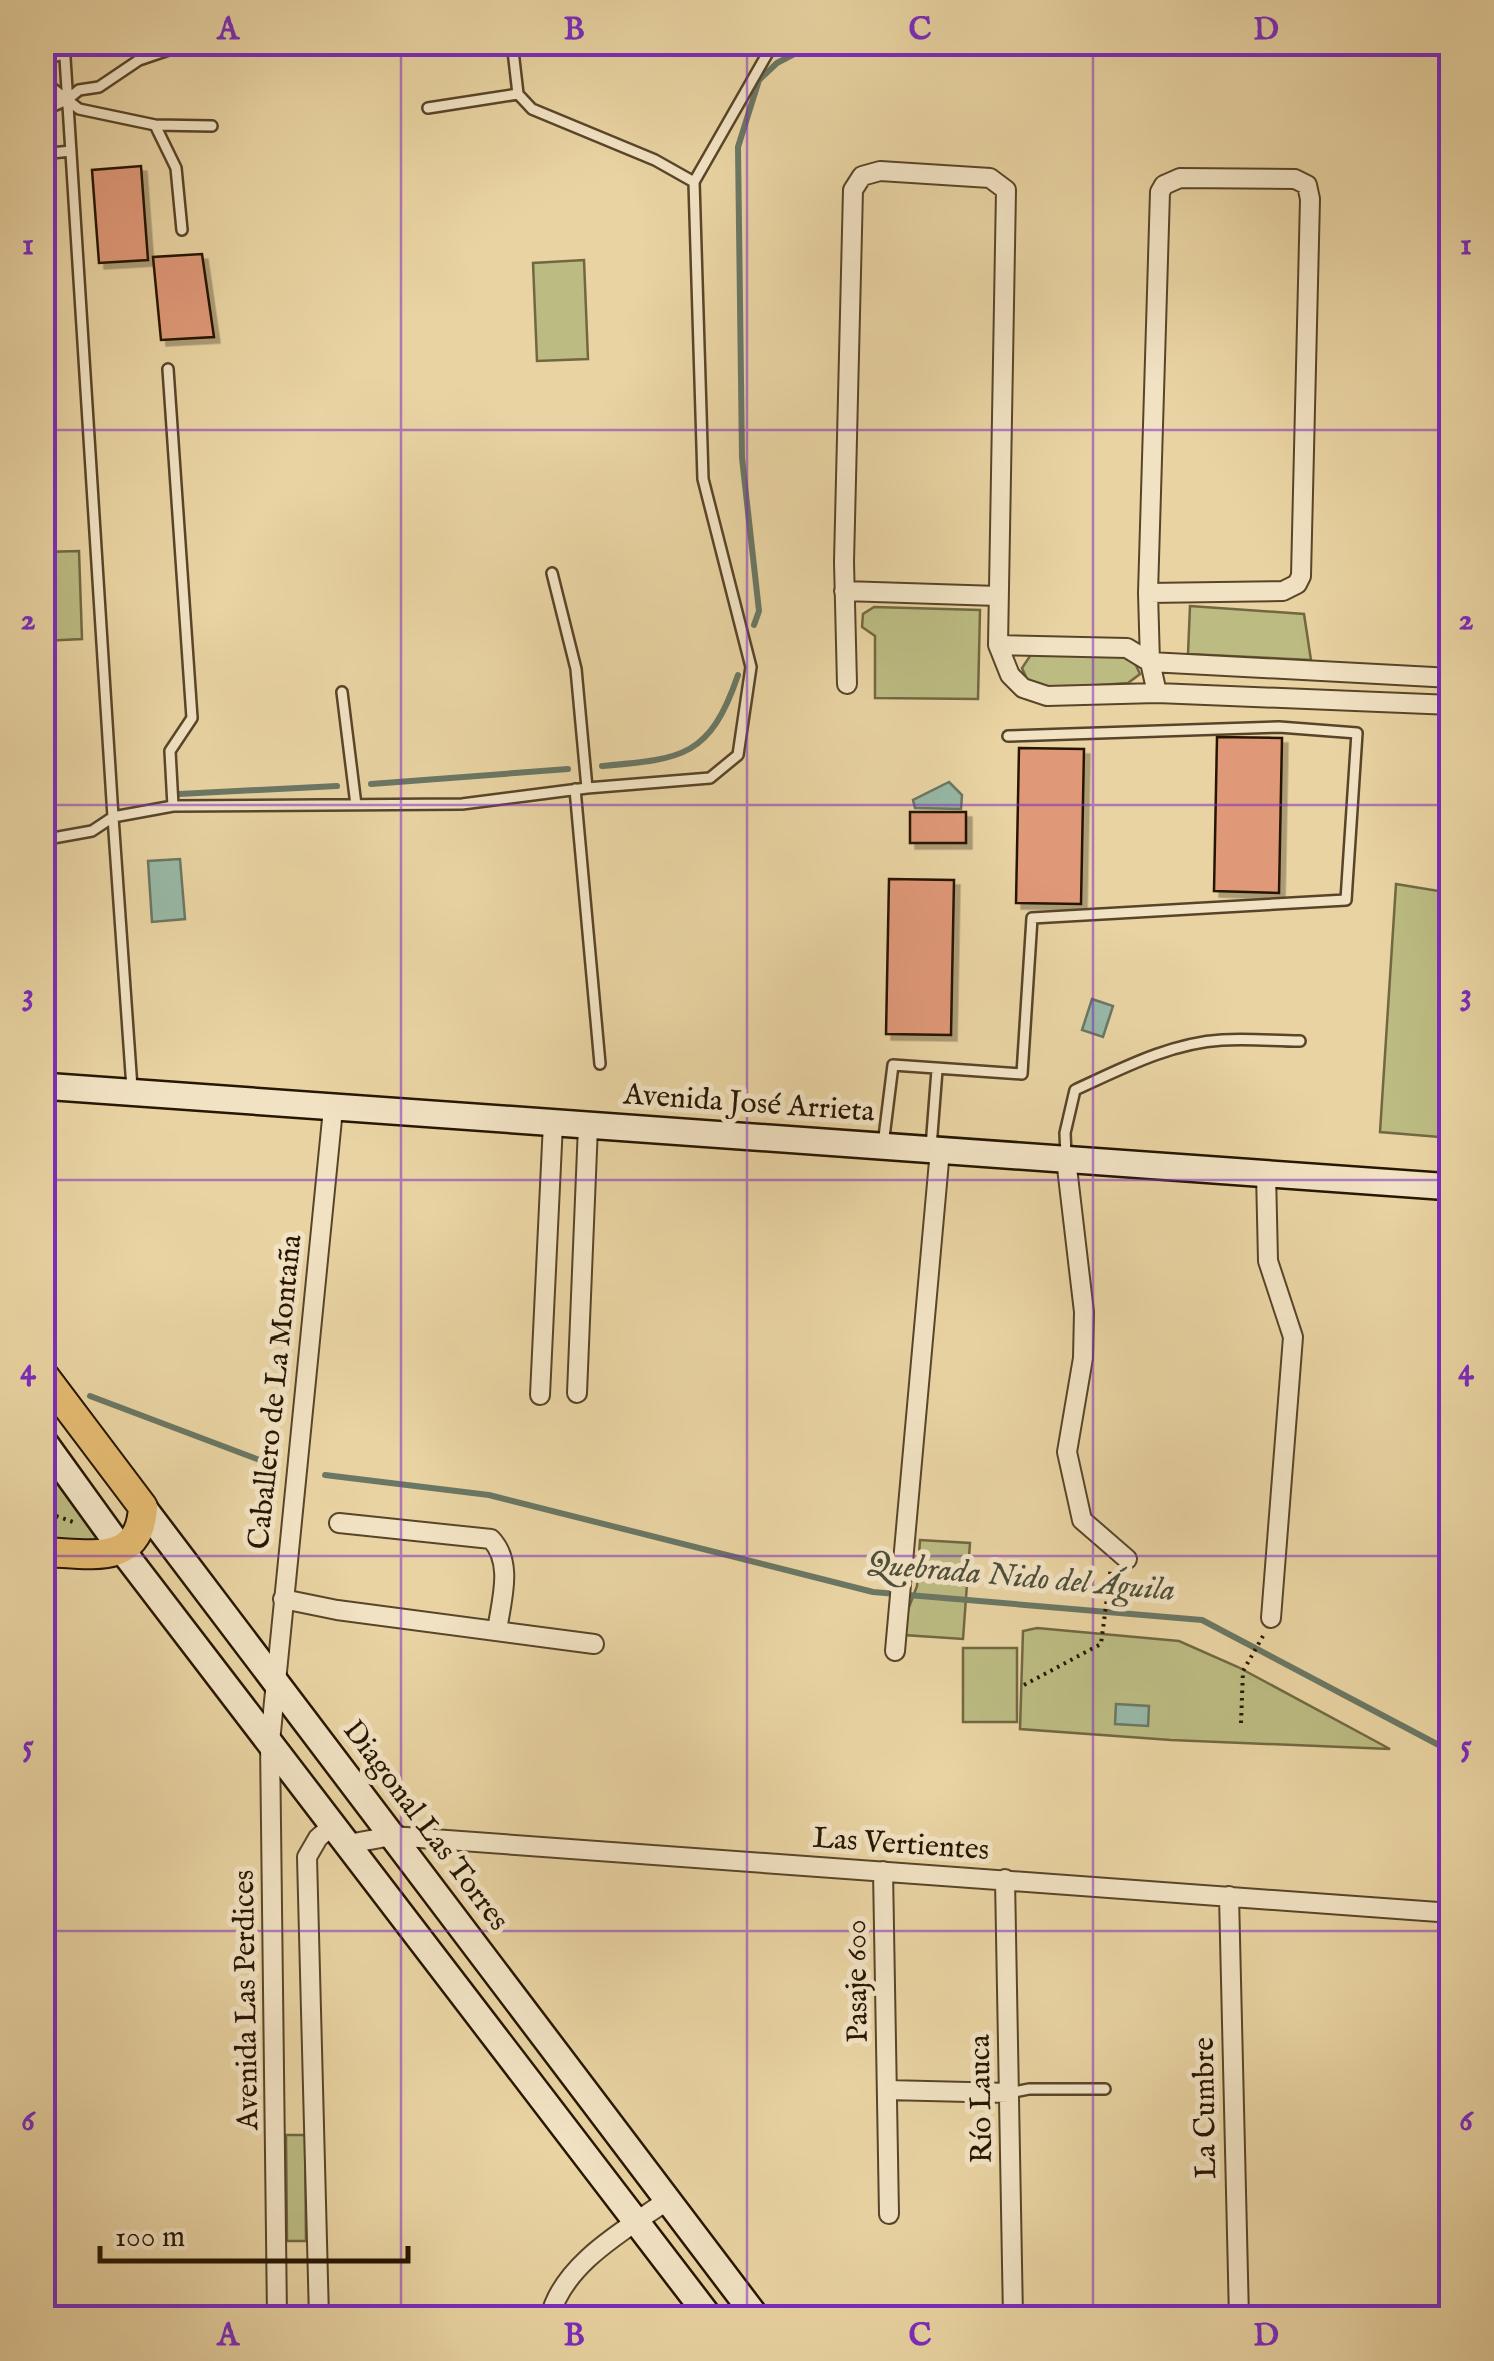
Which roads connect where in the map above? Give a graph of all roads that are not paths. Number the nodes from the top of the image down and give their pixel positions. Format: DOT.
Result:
graph roads {
  1 [pos="192,42"];
  2 [pos="512,42"];
  3 [pos="774,42"];
  4 [pos="64,48"];
  5 [pos="42,61"];
  6 [pos="42,80"];
  7 [pos="100,87"];
  8 [pos="518,94"];
  9 [pos="42,97"];
  10 [pos="66,100"];
  11 [pos="428,108"];
  12 [pos="42,111"];
  13 [pos="102,113"];
  14 [pos="155,124"];
  15 [pos="212,126"];
  16 [pos="72,151"];
  17 [pos="42,154"];
  18 [pos="694,182"];
  19 [pos="182,230"];
  20 [pos="168,369"];
  21 [pos="552,573"];
  22 [pos="844,591"];
  23 [pos="1148,593"];
  24 [pos="998,596"];
  25 [pos="998,645"];
  26 [pos="1150,662"];
  27 [pos="1452,678"];
  28 [pos="846,684"];
  29 [pos="342,692"];
  30 [pos="1157,693"];
  31 [pos="1452,705"];
  32 [pos="1008,736"];
  33 [pos="587,788"];
  34 [pos="575,789"];
  35 [pos="356,805"];
  36 [pos="173,806"];
  37 [pos="114,818"];
  38 [pos="42,840"];
  39 [pos="1300,1041"];
  40 [pos="600,1064"];
  41 [pos="937,1070"];
  42 [pos="42,1086"];
  43 [pos="132,1091"];
  44 [pos="333,1109"];
  45 [pos="552,1123"];
  46 [pos="588,1126"];
  47 [pos="883,1146"];
  48 [pos="936,1150"];
  49 [pos="1066,1159"];
  50 [pos="1266,1173"];
  51 [pos="1452,1186"];
  52 [pos="42,1372"];
  53 [pos="577,1393"];
  54 [pos="540,1395"];
  55 [pos="42,1439"];
  56 [pos="143,1507"];
  57 [pos="339,1523"];
  58 [pos="122,1550"];
  59 [pos="42,1552"];
  60 [pos="1121,1553"];
  61 [pos="282,1600"];
  62 [pos="1271,1618"];
  63 [pos="497,1631"];
  64 [pos="594,1644"];
  65 [pos="895,1651"];
  66 [pos="274,1680"];
  67 [pos="270,1742"];
  68 [pos="340,1835"];
  69 [pos="392,1836"];
  70 [pos="884,1871"];
  71 [pos="1005,1880"];
  72 [pos="1229,1896"];
  73 [pos="1452,1913"];
  74 [pos="1105,2089"];
  75 [pos="887,2090"];
  76 [pos="1009,2093"];
  77 [pos="668,2200"];
  78 [pos="889,2214"];
  79 [pos="637,2221"];
  80 [pos="42,2302"];
  81 [pos="43,2318"];
  82 [pos="277,2318"];
  83 [pos="319,2318"];
  84 [pos="550,2318"];
  85 [pos="710,2318"];
  86 [pos="757,2318"];
  87 [pos="1014,2318"];
  88 [pos="1238,2318"];
  1 -- 7 [label="lane"];
  2 -- 8 [label="lane"];
  3 -- 18 [label="lane"];
  4 -- 5 [label="lane"];
  4 -- 10 [label="lane"];
  6 -- 10 [label="lane"];
  7 -- 10 [label="lane"];
  7 -- 13 [label="lane"];
  8 -- 11 [label="lane"];
  8 -- 18 [label="lane"];
  9 -- 10 [label="lane"];
  10 -- 12 [label="lane"];
  10 -- 13 [label="lane"];
  10 -- 16 [label="lane"];
  13 -- 14 [label="lane"];
  14 -- 15 [label="lane"];
  14 -- 19 [label="lane"];
  16 -- 17 [label="lane"];
  16 -- 37 [label="lane"];
  18 -- 33 [label="lane"];
  20 -- 36 [label="lane"];
  21 -- 33 [label="lane"];
  22 -- 24 [label="street"];
  22 -- 24 [label="street"];
  22 -- 28 [label="street"];
  23 -- 23 [label="street"];
  23 -- 26 [label="street"];
  24 -- 25 [label="street"];
  25 -- 26 [label="street"];
  25 -- 30 [label="street"];
  26 -- 27 [label="street"];
  26 -- 30 [label="street"];
  29 -- 35 [label="lane"];
  30 -- 31 [label="street"];
  32 -- 41 [label="lane"];
  33 -- 34 [label="lane"];
  34 -- 35 [label="lane"];
  34 -- 40 [label="lane"];
  35 -- 36 [label="lane"];
  36 -- 37 [label="lane"];
  37 -- 38 [label="lane"];
  37 -- 43 [label="lane"];
  39 -- 49 [label="lane"];
  41 -- 47 [label="lane"];
  41 -- 48 [label="lane"];
  42 -- 43 [label="main road, Avenida José Arrieta"];
  43 -- 44 [label="main road, Avenida José Arrieta"];
  44 -- 45 [label="main road, Avenida José Arrieta"];
  44 -- 61 [label="street, Caballero de La Montaña"];
  45 -- 46 [label="main road, Avenida José Arrieta"];
  45 -- 54 [label="street"];
  46 -- 47 [label="main road, Avenida José Arrieta"];
  46 -- 53 [label="street"];
  47 -- 48 [label="main road, Avenida José Arrieta"];
  48 -- 49 [label="main road, Avenida José Arrieta"];
  48 -- 65 [label="street"];
  49 -- 50 [label="main road, Avenida José Arrieta"];
  49 -- 60 [label="street"];
  50 -- 51 [label="main road, Avenida José Arrieta"];
  50 -- 62 [label="street"];
  52 -- 56 [label="main road, Diagonal Las Torres"];
  55 -- 58 [label="main road"];
  56 -- 58 [label="main road"];
  56 -- 66 [label="main road, Diagonal Las Torres"];
  57 -- 63 [label="street"];
  58 -- 59 [label="main road"];
  58 -- 67 [label="main road"];
  61 -- 63 [label="street"];
  61 -- 66 [label="street, Caballero de La Montaña"];
  63 -- 64 [label="street"];
  66 -- 67 [label="street, Avenida Las Perdices"];
  66 -- 69 [label="main road, Diagonal Las Torres"];
  67 -- 68 [label="main road"];
  67 -- 82 [label="street, Avenida Las Perdices"];
  68 -- 69 [label="street, Las Vertientes"];
  68 -- 79 [label="main road"];
  68 -- 83 [label="street, Avenida Las Perdices"];
  69 -- 70 [label="street, Las Vertientes"];
  69 -- 77 [label="main road, Diagonal Las Torres"];
  70 -- 71 [label="street, Las Vertientes"];
  70 -- 75 [label="street, Pasaje 600"];
  71 -- 72 [label="street, Las Vertientes"];
  71 -- 76 [label="street, Río Lauca"];
  72 -- 73 [label="street, Las Vertientes"];
  72 -- 88 [label="street, La Cumbre"];
  74 -- 76 [label="lane"];
  75 -- 76 [label="street"];
  75 -- 78 [label="street, Pasaje 600"];
  76 -- 87 [label="street, Río Lauca"];
  77 -- 79 [label="street"];
  77 -- 86 [label="main road, Diagonal Las Torres"];
  79 -- 84 [label="street"];
  79 -- 85 [label="main road"];
  80 -- 81 [label="street"];
}
